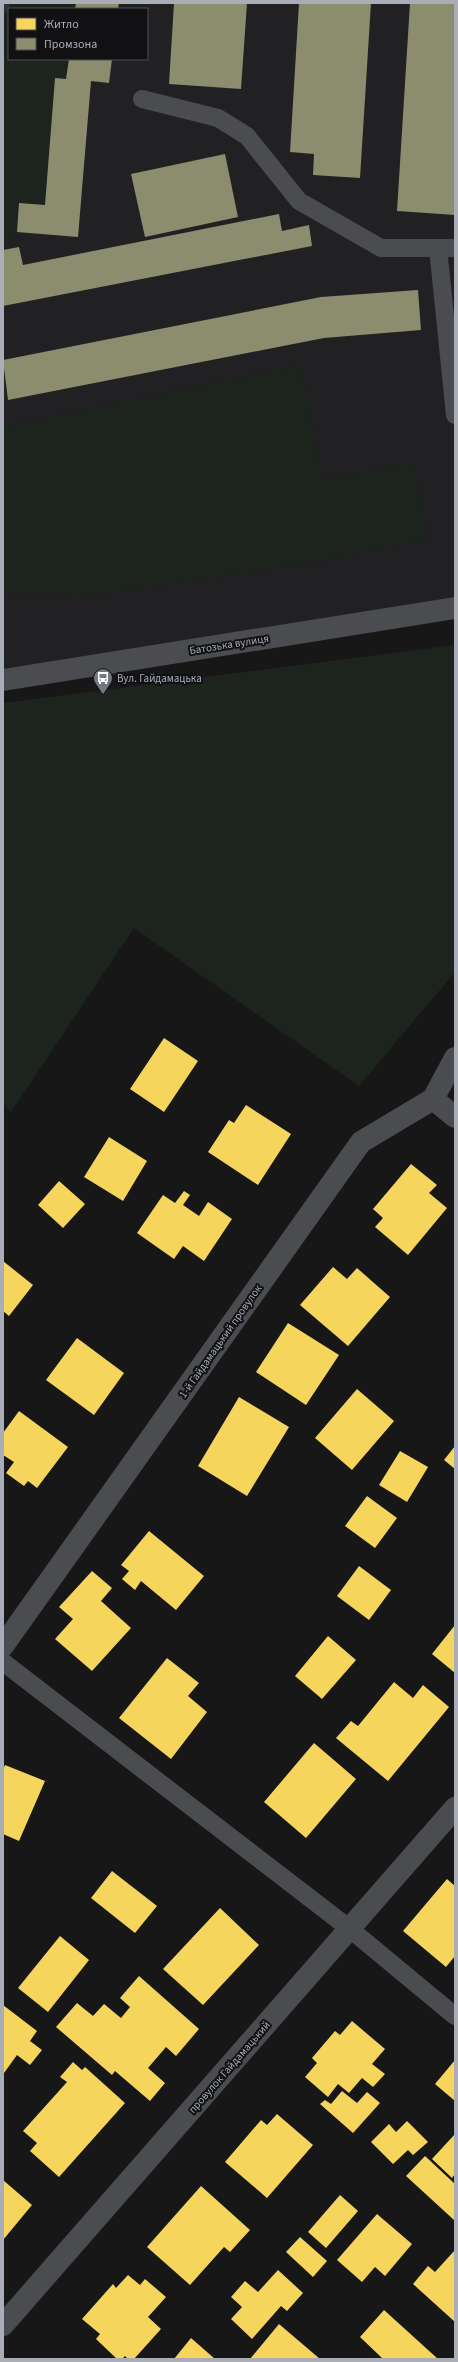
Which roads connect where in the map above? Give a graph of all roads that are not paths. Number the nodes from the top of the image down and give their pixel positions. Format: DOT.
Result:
graph roads {
  1 [pos="142,99"];
  2 [pos="447,248"];
  3 [pos="455,415"];
  4 [pos="455,608"];
  5 [pos="3,680"];
  6 [pos="455,1058"];
  7 [pos="433,1099"];
  8 [pos="455,1117"];
  9 [pos="3,1646"];
  10 [pos="3,1662"];
  11 [pos="455,1808"];
  12 [pos="350,1929"];
  13 [pos="455,2016"];
  14 [pos="3,2325"];
  1 -- 2 [label="lane"];
  2 -- 3 [label="lane"];
  4 -- 5 [label="street, Батозька вулиця"];
  6 -- 7 [label="street"];
  7 -- 8 [label="street"];
  7 -- 9 [label="street, 1-й Гайдамацький провулок"];
  10 -- 12 [label="lane"];
  11 -- 12 [label="street, провулок Гайдамацький"];
  12 -- 13 [label="lane"];
  12 -- 14 [label="street, провулок Гайдамацький"];
}
